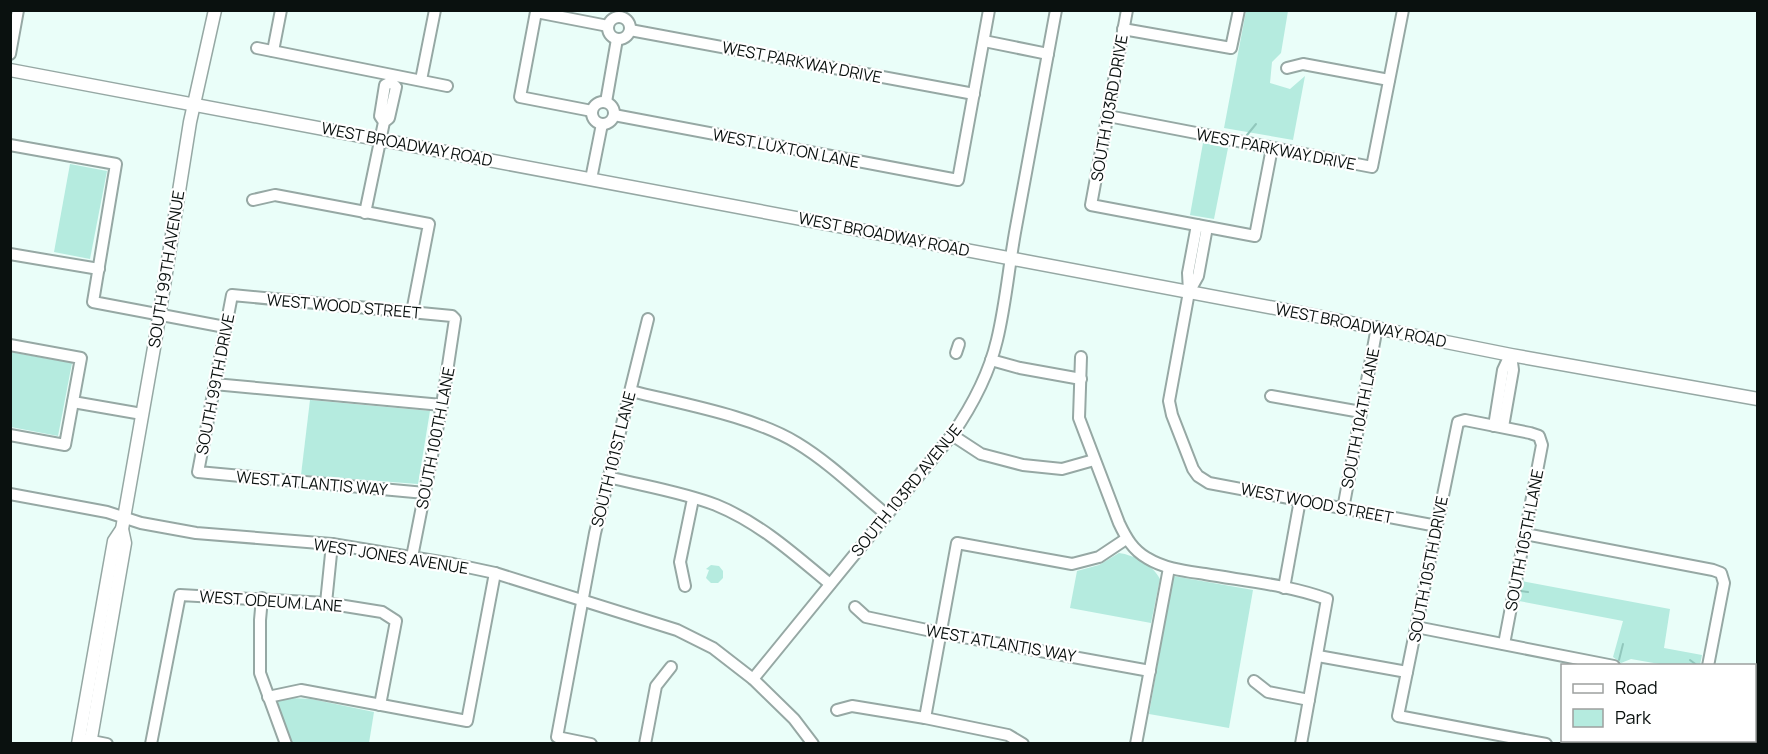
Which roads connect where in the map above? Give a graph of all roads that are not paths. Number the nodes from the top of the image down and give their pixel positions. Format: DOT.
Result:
graph roads {
  1 [pos="18,10"];
  2 [pos="215,10"];
  3 [pos="282,10"];
  4 [pos="435,10"];
  5 [pos="989,10"];
  6 [pos="1056,10"];
  7 [pos="1127,10"];
  8 [pos="1239,10"];
  9 [pos="1403,10"];
  10 [pos="621,14"];
  11 [pos="608,26"];
  12 [pos="1124,29"];
  13 [pos="630,30"];
  14 [pos="617,39"];
  15 [pos="984,41"];
  16 [pos="257,48"];
  17 [pos="273,51"];
  18 [pos="10,54"];
  19 [pos="1048,54"];
  20 [pos="1287,68"];
  21 [pos="10,70"];
  22 [pos="392,79"];
  23 [pos="421,80"];
  24 [pos="1389,80"];
  25 [pos="447,86"];
  26 [pos="974,94"];
  27 [pos="606,102"];
  28 [pos="194,105"];
  29 [pos="592,111"];
  30 [pos="614,115"];
  31 [pos="1108,116"];
  32 [pos="602,124"];
  33 [pos="380,139"];
  34 [pos="10,145"];
  35 [pos="1272,148"];
  36 [pos="591,179"];
  37 [pos="253,201"];
  38 [pos="365,213"];
  39 [pos="1202,226"];
  40 [pos="10,254"];
  41 [pos="1011,258"];
  42 [pos="99,269"];
  43 [pos="1189,292"];
  44 [pos="232,295"];
  45 [pos="412,312"];
  46 [pos="159,314"];
  47 [pos="455,319"];
  48 [pos="648,319"];
  49 [pos="225,327"];
  50 [pos="1377,327"];
  51 [pos="10,345"];
  52 [pos="1511,355"];
  53 [pos="1081,357"];
  54 [pos="991,360"];
  55 [pos="1081,379"];
  56 [pos="214,384"];
  57 [pos="631,391"];
  58 [pos="1271,396"];
  59 [pos="1758,399"];
  60 [pos="73,402"];
  61 [pos="442,405"];
  62 [pos="1360,412"];
  63 [pos="142,414"];
  64 [pos="1498,427"];
  65 [pos="10,435"];
  66 [pos="952,435"];
  67 [pos="1094,460"];
  68 [pos="198,472"];
  69 [pos="608,477"];
  70 [pos="425,493"];
  71 [pos="10,494"];
  72 [pos="693,499"];
  73 [pos="1300,500"];
  74 [pos="1343,509"];
  75 [pos="887,515"];
  76 [pos="123,524"];
  77 [pos="1437,526"];
  78 [pos="1525,534"];
  79 [pos="1126,539"];
  80 [pos="332,544"];
  81 [pos="412,557"];
  82 [pos="1169,568"];
  83 [pos="495,573"];
  84 [pos="830,584"];
  85 [pos="685,586"];
  86 [pos="1284,588"];
  87 [pos="262,598"];
  88 [pos="581,600"];
  89 [pos="326,603"];
  90 [pos="855,607"];
  91 [pos="1416,627"];
  92 [pos="940,633"];
  93 [pos="1504,644"];
  94 [pos="1318,656"];
  95 [pos="1604,664"];
  96 [pos="1712,664"];
  97 [pos="671,667"];
  98 [pos="1150,670"];
  99 [pos="1407,672"];
  100 [pos="753,679"];
  101 [pos="1254,681"];
  102 [pos="268,698"];
  103 [pos="1309,700"];
  104 [pos="380,705"];
  105 [pos="837,710"];
  106 [pos="925,718"];
  107 [pos="84,742"];
  108 [pos="107,744"];
  109 [pos="151,744"];
  110 [pos="286,744"];
  111 [pos="591,744"];
  112 [pos="645,744"];
  113 [pos="813,744"];
  114 [pos="1023,744"];
  115 [pos="1136,744"];
  116 [pos="1301,744"];
  117 [pos="1546,744"];
  1 -- 18 [label="street"];
  2 -- 28 [label="main road, SOUTH 99TH AVENUE"];
  3 -- 17 [label="street"];
  4 -- 23 [label="street"];
  5 -- 15 [label="street"];
  6 -- 19 [label="street, SOUTH 103RD AVENUE"];
  7 -- 12 [label="street, SOUTH 103RD DRIVE"];
  8 -- 12 [label="street"];
  9 -- 24 [label="street"];
  10 -- 11 [label="street"];
  10 -- 13 [label="street"];
  11 -- 14 [label="street"];
  11 -- 29 [label="street"];
  12 -- 31 [label="street, SOUTH 103RD DRIVE"];
  13 -- 14 [label="street"];
  13 -- 26 [label="street, WEST PARKWAY DRIVE"];
  14 -- 27 [label="street"];
  15 -- 19 [label="street"];
  15 -- 26 [label="street"];
  16 -- 17 [label="street"];
  17 -- 22 [label="street"];
  19 -- 41 [label="street, SOUTH 103RD AVENUE"];
  20 -- 24 [label="street"];
  21 -- 28 [label="main road, WEST BROADWAY ROAD"];
  22 -- 23 [label="street"];
  22 -- 33 [label="street"];
  23 -- 25 [label="street"];
  24 -- 35 [label="street, WEST PARKWAY DRIVE"];
  26 -- 30 [label="street, WEST LUXTON LANE"];
  27 -- 29 [label="street"];
  27 -- 30 [label="street"];
  28 -- 33 [label="main road, WEST BROADWAY ROAD"];
  28 -- 46 [label="main road, SOUTH 99TH AVENUE"];
  29 -- 32 [label="street"];
  30 -- 32 [label="street"];
  31 -- 35 [label="street, WEST PARKWAY DRIVE"];
  31 -- 39 [label="street, SOUTH 103RD DRIVE"];
  32 -- 36 [label="street"];
  33 -- 36 [label="main road, WEST BROADWAY ROAD"];
  33 -- 38 [label="street"];
  34 -- 42 [label="street"];
  35 -- 39 [label="street"];
  36 -- 41 [label="main road, WEST BROADWAY ROAD"];
  37 -- 38 [label="street"];
  38 -- 45 [label="street"];
  39 -- 43 [label="street"];
  40 -- 42 [label="street"];
  41 -- 43 [label="main road, WEST BROADWAY ROAD"];
  41 -- 54 [label="street, SOUTH 103RD AVENUE"];
  42 -- 46 [label="street"];
  43 -- 50 [label="main road, WEST BROADWAY ROAD"];
  43 -- 73 [label="street, WEST WOOD STREET"];
  44 -- 45 [label="street, WEST WOOD STREET"];
  44 -- 49 [label="street, SOUTH 99TH DRIVE"];
  45 -- 47 [label="street, WEST WOOD STREET"];
  46 -- 49 [label="street"];
  46 -- 63 [label="main road, SOUTH 99TH AVENUE"];
  47 -- 61 [label="street, SOUTH 100TH LANE"];
  48 -- 57 [label="street, SOUTH 101ST LANE"];
  49 -- 56 [label="street, SOUTH 99TH DRIVE"];
  50 -- 52 [label="main road, WEST BROADWAY ROAD"];
  50 -- 62 [label="street, SOUTH 104TH LANE"];
  51 -- 60 [label="street"];
  52 -- 59 [label="main road, WEST BROADWAY ROAD"];
  52 -- 64 [label="street"];
  53 -- 55 [label="street"];
  54 -- 55 [label="street"];
  54 -- 66 [label="street, SOUTH 103RD AVENUE"];
  55 -- 67 [label="street"];
  56 -- 61 [label="street"];
  56 -- 68 [label="street, SOUTH 99TH DRIVE"];
  57 -- 69 [label="street, SOUTH 101ST LANE"];
  57 -- 75 [label="street"];
  58 -- 62 [label="street"];
  60 -- 63 [label="street"];
  60 -- 65 [label="street"];
  61 -- 70 [label="street, SOUTH 100TH LANE"];
  62 -- 74 [label="street, SOUTH 104TH LANE"];
  63 -- 76 [label="main road, SOUTH 99TH AVENUE"];
  64 -- 77 [label="street, SOUTH 105TH DRIVE"];
  64 -- 78 [label="street, SOUTH 105TH LANE"];
  66 -- 67 [label="street"];
  66 -- 75 [label="street, SOUTH 103RD AVENUE"];
  67 -- 79 [label="street"];
  68 -- 70 [label="street, WEST ATLANTIS WAY"];
  69 -- 72 [label="street"];
  69 -- 88 [label="street, SOUTH 101ST LANE"];
  70 -- 81 [label="street, SOUTH 100TH LANE"];
  71 -- 76 [label="street, WEST JONES AVENUE"];
  72 -- 84 [label="street"];
  72 -- 85 [label="street"];
  73 -- 74 [label="street, WEST WOOD STREET"];
  73 -- 86 [label="street"];
  74 -- 77 [label="street, WEST WOOD STREET"];
  75 -- 84 [label="street, SOUTH 103RD AVENUE"];
  76 -- 80 [label="street, WEST JONES AVENUE"];
  76 -- 107 [label="main road, SOUTH 99TH AVENUE"];
  77 -- 91 [label="street, SOUTH 105TH DRIVE"];
  78 -- 93 [label="street, SOUTH 105TH LANE"];
  78 -- 96 [label="street"];
  79 -- 82 [label="street"];
  79 -- 92 [label="street"];
  80 -- 81 [label="street, WEST JONES AVENUE"];
  80 -- 89 [label="street"];
  81 -- 83 [label="street, WEST JONES AVENUE"];
  82 -- 86 [label="street"];
  82 -- 98 [label="street"];
  83 -- 88 [label="street, WEST JONES AVENUE"];
  83 -- 104 [label="street"];
  84 -- 100 [label="street, SOUTH 103RD AVENUE"];
  86 -- 94 [label="street"];
  87 -- 89 [label="street, WEST ODEUM LANE"];
  87 -- 102 [label="street"];
  87 -- 109 [label="street, WEST ODEUM LANE"];
  88 -- 100 [label="street, WEST JONES AVENUE"];
  88 -- 111 [label="street, SOUTH 101ST LANE"];
  89 -- 104 [label="street, WEST ODEUM LANE"];
  90 -- 92 [label="street, WEST ATLANTIS WAY"];
  91 -- 93 [label="street"];
  91 -- 99 [label="street, SOUTH 105TH DRIVE"];
  92 -- 98 [label="street, WEST ATLANTIS WAY"];
  92 -- 106 [label="street"];
  93 -- 95 [label="street"];
  94 -- 99 [label="street"];
  94 -- 103 [label="street"];
  97 -- 112 [label="street"];
  98 -- 115 [label="street"];
  99 -- 117 [label="street, SOUTH 105TH DRIVE"];
  100 -- 113 [label="street"];
  101 -- 103 [label="street"];
  102 -- 104 [label="street"];
  102 -- 110 [label="street"];
  103 -- 116 [label="street"];
  105 -- 106 [label="street"];
  106 -- 114 [label="street"];
  107 -- 108 [label="street"];
}
